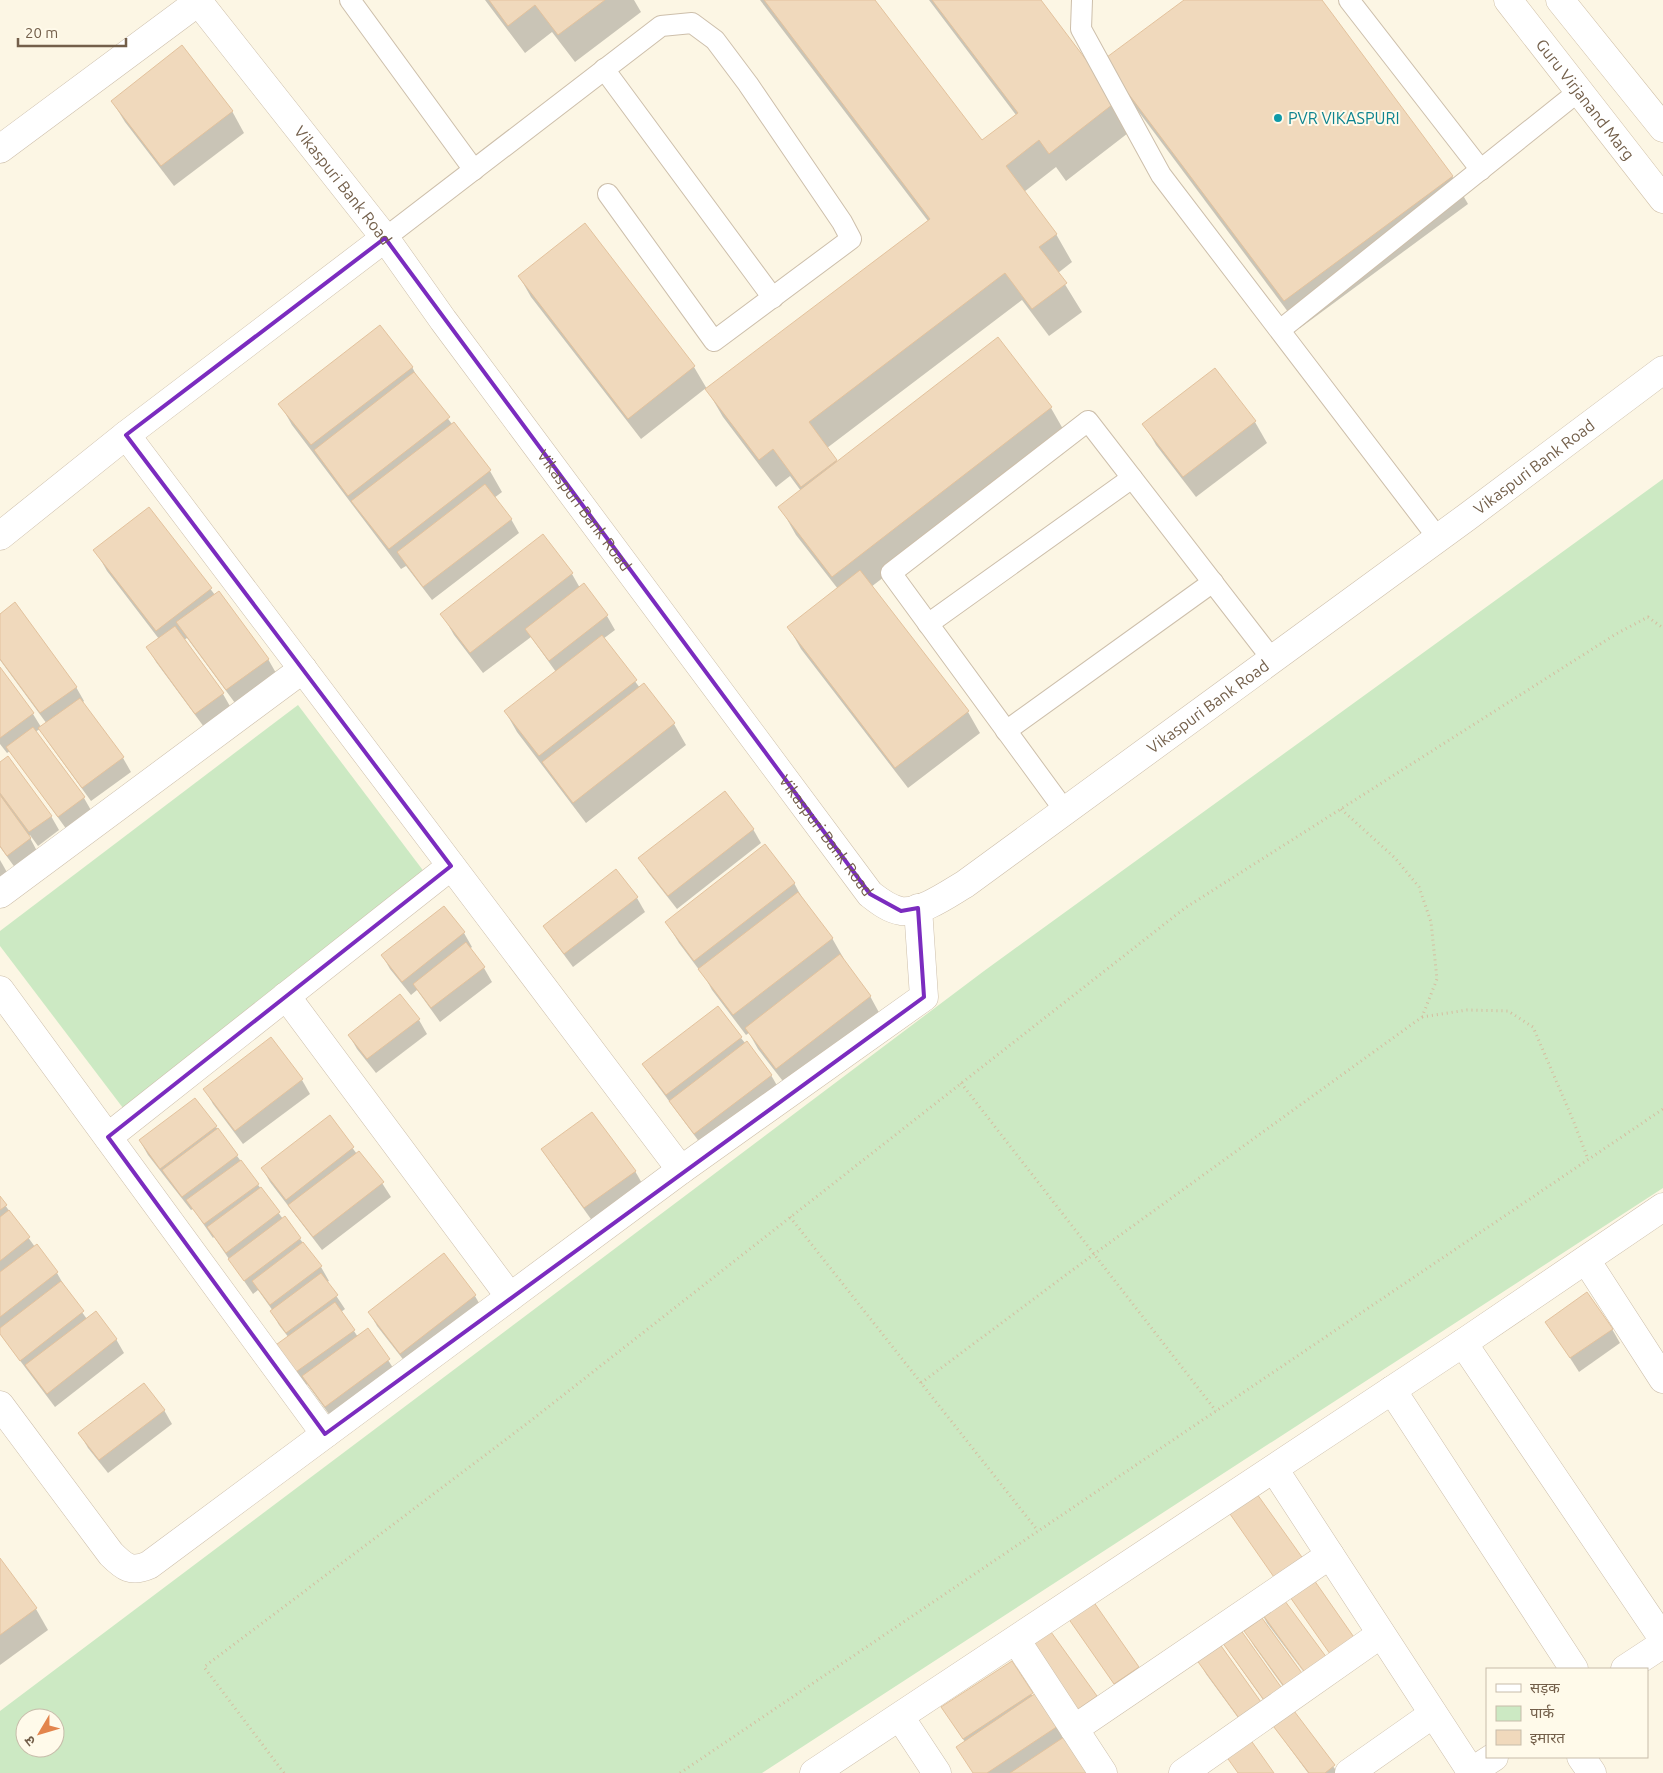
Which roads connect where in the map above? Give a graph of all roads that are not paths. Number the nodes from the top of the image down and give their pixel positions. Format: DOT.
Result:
graph roads {
  1 [pos="350,0"];
  2 [pos="1082,0"];
  3 [pos="1349,0"];
  4 [pos="1508,0"];
  5 [pos="1560,0"];
  6 [pos="197,1"];
  7 [pos="604,70"];
  8 [pos="1579,92"];
  9 [pos="1663,128"];
  10 [pos="0,149"];
  11 [pos="474,170"];
  12 [pos="1481,170"];
  13 [pos="608,194"];
  14 [pos="1663,199"];
  15 [pos="385,238"];
  16 [pos="773,298"];
  17 [pos="1280,330"];
  18 [pos="1663,370"];
  19 [pos="126,435"];
  20 [pos="1132,478"];
  21 [pos="0,536"];
  22 [pos="1438,538"];
  23 [pos="1213,582"];
  24 [pos="928,624"];
  25 [pos="1272,659"];
  26 [pos="303,669"];
  27 [pos="1006,731"];
  28 [pos="1064,811"];
  29 [pos="451,866"];
  30 [pos="0,894"];
  31 [pos="918,908"];
  32 [pos="0,990"];
  33 [pos="286,996"];
  34 [pos="108,1138"];
  35 [pos="681,1170"];
  36 [pos="1663,1207"];
  37 [pos="1586,1260"];
  38 [pos="510,1298"];
  39 [pos="1463,1343"];
  40 [pos="1663,1379"];
  41 [pos="1392,1390"];
  42 [pos="0,1405"];
  43 [pos="325,1434"];
  44 [pos="1274,1469"];
  45 [pos="1330,1555"];
  46 [pos="1381,1634"];
  47 [pos="1663,1639"];
  48 [pos="1016,1640"];
  49 [pos="1663,1644"];
  50 [pos="1573,1668"];
  51 [pos="1627,1668"];
  52 [pos="1433,1714"];
  53 [pos="900,1717"];
  54 [pos="1074,1728"];
  55 [pos="1493,1758"];
  56 [pos="1582,1758"];
  57 [pos="814,1773"];
  58 [pos="937,1773"];
  59 [pos="1103,1773"];
  60 [pos="1183,1773"];
  61 [pos="1349,1773"];
  62 [pos="1471,1773"];
  63 [pos="1592,1773"];
  1 -- 11 [label="lane"];
  2 -- 17 [label="lane"];
  3 -- 12 [label="lane"];
  4 -- 8 [label="street, Guru Virjanand Marg"];
  5 -- 9 [label="street"];
  6 -- 10 [label="street"];
  6 -- 15 [label="street, Vikaspuri Bank Road"];
  7 -- 11 [label="lane"];
  7 -- 16 [label="lane"];
  7 -- 16 [label="lane"];
  8 -- 12 [label="lane"];
  8 -- 14 [label="street, Guru Virjanand Marg"];
  11 -- 15 [label="lane"];
  12 -- 17 [label="lane"];
  13 -- 16 [label="lane"];
  15 -- 19 [label="street"];
  15 -- 31 [label="street, Vikaspuri Bank Road"];
  17 -- 22 [label="lane"];
  18 -- 22 [label="street, Vikaspuri Bank Road"];
  19 -- 21 [label="street"];
  19 -- 26 [label="street"];
  20 -- 23 [label="lane"];
  20 -- 24 [label="lane"];
  20 -- 24 [label="lane"];
  22 -- 25 [label="street, Vikaspuri Bank Road"];
  23 -- 25 [label="lane"];
  23 -- 27 [label="lane"];
  24 -- 27 [label="lane"];
  25 -- 28 [label="street, Vikaspuri Bank Road"];
  26 -- 29 [label="street"];
  26 -- 30 [label="street"];
  27 -- 28 [label="lane"];
  28 -- 31 [label="street, Vikaspuri Bank Road"];
  29 -- 33 [label="street"];
  29 -- 35 [label="street"];
  31 -- 35 [label="street"];
  32 -- 34 [label="street"];
  33 -- 34 [label="street"];
  33 -- 38 [label="street"];
  34 -- 43 [label="street"];
  35 -- 38 [label="street"];
  36 -- 37 [label="street"];
  37 -- 39 [label="street"];
  37 -- 40 [label="street"];
  38 -- 43 [label="street"];
  39 -- 41 [label="street"];
  39 -- 47 [label="street"];
  41 -- 44 [label="street"];
  41 -- 50 [label="street"];
  42 -- 43 [label="street"];
  44 -- 45 [label="street"];
  44 -- 48 [label="street"];
  45 -- 46 [label="street"];
  45 -- 54 [label="street"];
  46 -- 52 [label="street"];
  46 -- 60 [label="street"];
  48 -- 53 [label="street"];
  48 -- 54 [label="street"];
  49 -- 51 [label="street"];
  52 -- 61 [label="street"];
  52 -- 62 [label="street"];
  53 -- 57 [label="street"];
  53 -- 58 [label="street"];
  54 -- 59 [label="street"];
  55 -- 62 [label="street"];
  56 -- 63 [label="street"];
}
